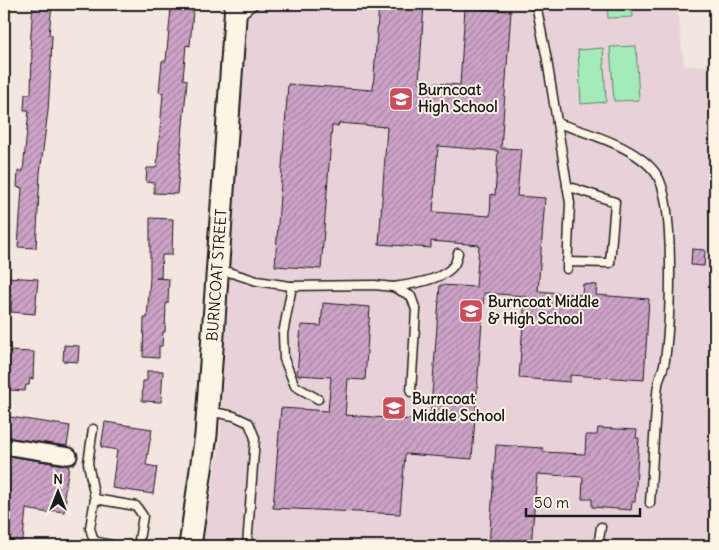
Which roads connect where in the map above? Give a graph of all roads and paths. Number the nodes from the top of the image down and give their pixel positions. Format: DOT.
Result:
graph roads {
  1 [pos="254,4"];
  2 [pos="536,4"];
  3 [pos="236,11"];
  4 [pos="557,123"];
  5 [pos="567,186"];
  6 [pos="458,253"];
  7 [pos="217,268"];
  8 [pos="292,286"];
  9 [pos="393,287"];
  10 [pos="411,392"];
  11 [pos="318,399"];
  12 [pos="208,410"];
  13 [pos="93,430"];
  14 [pos="4,446"];
  15 [pos="69,456"];
  16 [pos="95,499"];
  17 [pos="650,503"];
  18 [pos="601,527"];
  19 [pos="116,546"];
  20 [pos="138,546"];
  21 [pos="190,546"];
  22 [pos="247,546"];
  23 [pos="598,546"];
  1 -- 3 [label="lane"];
  2 -- 4 [label="lane"];
  3 -- 7 [label="main road, BURNCOAT STREET"];
  4 -- 5 [label="lane"];
  4 -- 17 [label="lane"];
  5 -- 5 [label="lane"];
  6 -- 9 [label="lane"];
  7 -- 8 [label="lane"];
  7 -- 12 [label="main road, BURNCOAT STREET"];
  8 -- 9 [label="lane"];
  8 -- 11 [label="lane"];
  9 -- 10 [label="lane"];
  12 -- 21 [label="main road, BURNCOAT STREET"];
  12 -- 22 [label="lane"];
  13 -- 16 [label="lane"];
  14 -- 15 [label="street"];
  16 -- 19 [label="lane"];
  16 -- 20 [label="lane"];
  18 -- 23 [label="lane"];
}
